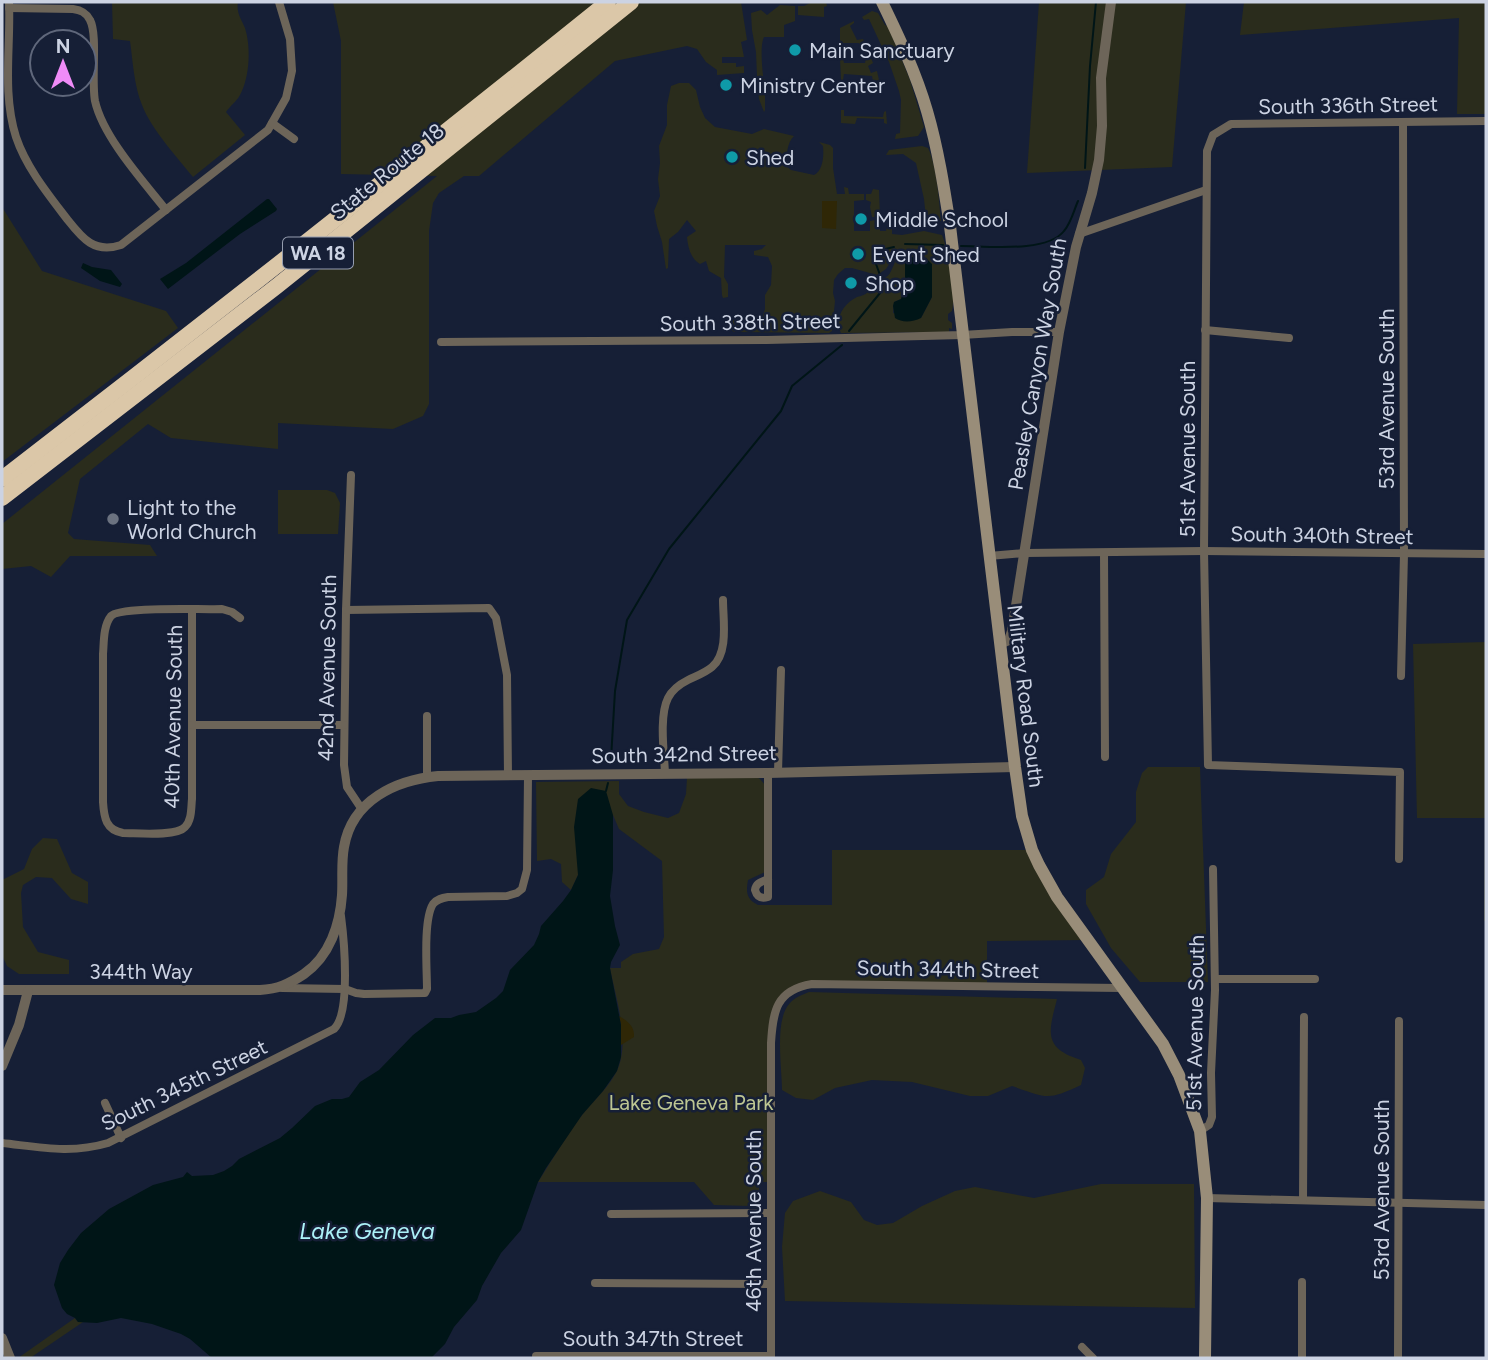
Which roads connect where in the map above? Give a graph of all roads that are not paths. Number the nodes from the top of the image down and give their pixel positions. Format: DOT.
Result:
graph roads {
  1 [pos="279,2"];
  2 [pos="608,2"];
  3 [pos="631,2"];
  4 [pos="882,2"];
  5 [pos="1111,2"];
  6 [pos="9,5"];
  7 [pos="1486,121"];
  8 [pos="1403,122"];
  9 [pos="272,123"];
  10 [pos="1213,135"];
  11 [pos="294,139"];
  12 [pos="1206,190"];
  13 [pos="166,210"];
  14 [pos="1079,234"];
  15 [pos="1205,330"];
  16 [pos="1059,332"];
  17 [pos="962,335"];
  18 [pos="1289,338"];
  19 [pos="440,342"];
  20 [pos="351,475"];
  21 [pos="2,479"];
  22 [pos="2,498"];
  23 [pos="1204,551"];
  24 [pos="1025,553"];
  25 [pos="1104,553"];
  26 [pos="1404,554"];
  27 [pos="1486,554"];
  28 [pos="989,556"];
  29 [pos="723,600"];
  30 [pos="192,610"];
  31 [pos="346,610"];
  32 [pos="240,618"];
  33 [pos="1000,644"];
  34 [pos="781,670"];
  35 [pos="1401,676"];
  36 [pos="427,716"];
  37 [pos="192,724"];
  38 [pos="344,724"];
  39 [pos="1105,757"];
  40 [pos="1015,767"];
  41 [pos="773,772"];
  42 [pos="665,773"];
  43 [pos="508,776"];
  44 [pos="528,776"];
  45 [pos="427,777"];
  46 [pos="362,808"];
  47 [pos="1399,859"];
  48 [pos="1213,869"];
  49 [pos="768,879"];
  50 [pos="340,910"];
  51 [pos="1214,979"];
  52 [pos="1315,979"];
  53 [pos="279,988"];
  54 [pos="1121,988"];
  55 [pos="345,989"];
  56 [pos="2,990"];
  57 [pos="28,991"];
  58 [pos="780,1000"];
  59 [pos="1304,1017"];
  60 [pos="1399,1021"];
  61 [pos="2,1066"];
  62 [pos="105,1103"];
  63 [pos="1200,1131"];
  64 [pos="121,1138"];
  65 [pos="2,1143"];
  66 [pos="1207,1198"];
  67 [pos="1303,1200"];
  68 [pos="1398,1201"];
  69 [pos="1486,1205"];
  70 [pos="770,1213"];
  71 [pos="611,1214"];
  72 [pos="1301,1282"];
  73 [pos="595,1283"];
  74 [pos="770,1284"];
  75 [pos="2,1338"];
  76 [pos="1082,1347"];
  77 [pos="536,1356"];
  78 [pos="771,1357"];
  79 [pos="9,1358"];
  80 [pos="1093,1358"];
  81 [pos="1205,1358"];
  82 [pos="1302,1358"];
  83 [pos="1398,1358"];
  1 -- 9 [label="street"];
  2 -- 21 [label="highway, State Route 18 / WA 18"];
  3 -- 22 [label="highway, State Route 18 / WA 18"];
  4 -- 17 [label="main road, Military Road South"];
  5 -- 14 [label="street, Peasley Canyon Way South"];
  6 -- 13 [label="street"];
  6 -- 13 [label="street"];
  7 -- 8 [label="street, South 336th Street"];
  8 -- 10 [label="street, South 336th Street"];
  8 -- 26 [label="street, 53rd Avenue South"];
  9 -- 11 [label="street"];
  9 -- 13 [label="street"];
  10 -- 12 [label="street, 51st Avenue South"];
  12 -- 14 [label="street"];
  12 -- 15 [label="street, 51st Avenue South"];
  14 -- 16 [label="street, Peasley Canyon Way South"];
  15 -- 18 [label="street"];
  15 -- 23 [label="street, 51st Avenue South"];
  16 -- 17 [label="street, South 338th Street"];
  16 -- 24 [label="street, Peasley Canyon Way South"];
  17 -- 19 [label="street, South 338th Street"];
  17 -- 28 [label="main road, Military Road South"];
  20 -- 31 [label="street, 42nd Avenue South"];
  23 -- 25 [label="street, South 340th Street"];
  23 -- 26 [label="street, South 340th Street"];
  23 -- 47 [label="street, 51st Avenue South"];
  24 -- 25 [label="street, South 340th Street"];
  24 -- 28 [label="street, South 340th Street"];
  24 -- 33 [label="street, Peasley Canyon Way South"];
  25 -- 39 [label="street"];
  26 -- 27 [label="street, South 340th Street"];
  26 -- 35 [label="street, 53rd Avenue South"];
  28 -- 33 [label="main road, Military Road South"];
  29 -- 42 [label="street"];
  30 -- 32 [label="street"];
  30 -- 37 [label="street, 40th Avenue South"];
  30 -- 37 [label="street, 40th Avenue South"];
  31 -- 38 [label="street, 42nd Avenue South"];
  31 -- 43 [label="street"];
  33 -- 40 [label="main road, Military Road South"];
  34 -- 41 [label="street"];
  36 -- 45 [label="street"];
  37 -- 38 [label="street"];
  38 -- 46 [label="street, 42nd Avenue South"];
  40 -- 41 [label="street, South 342nd Street"];
  40 -- 54 [label="main road, Military Road South"];
  41 -- 42 [label="street, South 342nd Street"];
  41 -- 49 [label="street"];
  42 -- 44 [label="street, South 342nd Street"];
  43 -- 44 [label="street, South 342nd Street"];
  43 -- 45 [label="street, South 342nd Street"];
  44 -- 55 [label="street"];
  45 -- 46 [label="street, South 342nd Street"];
  46 -- 50 [label="street"];
  48 -- 51 [label="street, 51st Avenue South"];
  50 -- 53 [label="street"];
  50 -- 55 [label="street"];
  51 -- 52 [label="street"];
  51 -- 63 [label="street, 51st Avenue South"];
  53 -- 55 [label="street"];
  53 -- 57 [label="street, 344th Way"];
  54 -- 58 [label="street, South 344th Street"];
  54 -- 63 [label="main road, Military Road South"];
  55 -- 64 [label="street, South 345th Street"];
  56 -- 57 [label="street, 344th Way"];
  57 -- 61 [label="street"];
  58 -- 70 [label="street, 46th Avenue South"];
  59 -- 67 [label="street"];
  60 -- 68 [label="street, 53rd Avenue South"];
  62 -- 64 [label="street"];
  63 -- 66 [label="main road, Military Road South"];
  64 -- 65 [label="street, South 345th Street"];
  66 -- 67 [label="street"];
  66 -- 81 [label="main road, Military Road South"];
  67 -- 68 [label="street"];
  68 -- 69 [label="street"];
  68 -- 83 [label="street, 53rd Avenue South"];
  70 -- 71 [label="street"];
  70 -- 74 [label="street, 46th Avenue South"];
  72 -- 82 [label="street"];
  73 -- 74 [label="street"];
  74 -- 78 [label="street, 46th Avenue South"];
  75 -- 79 [label="street"];
  76 -- 80 [label="street"];
  77 -- 78 [label="street, South 347th Street"];
}
